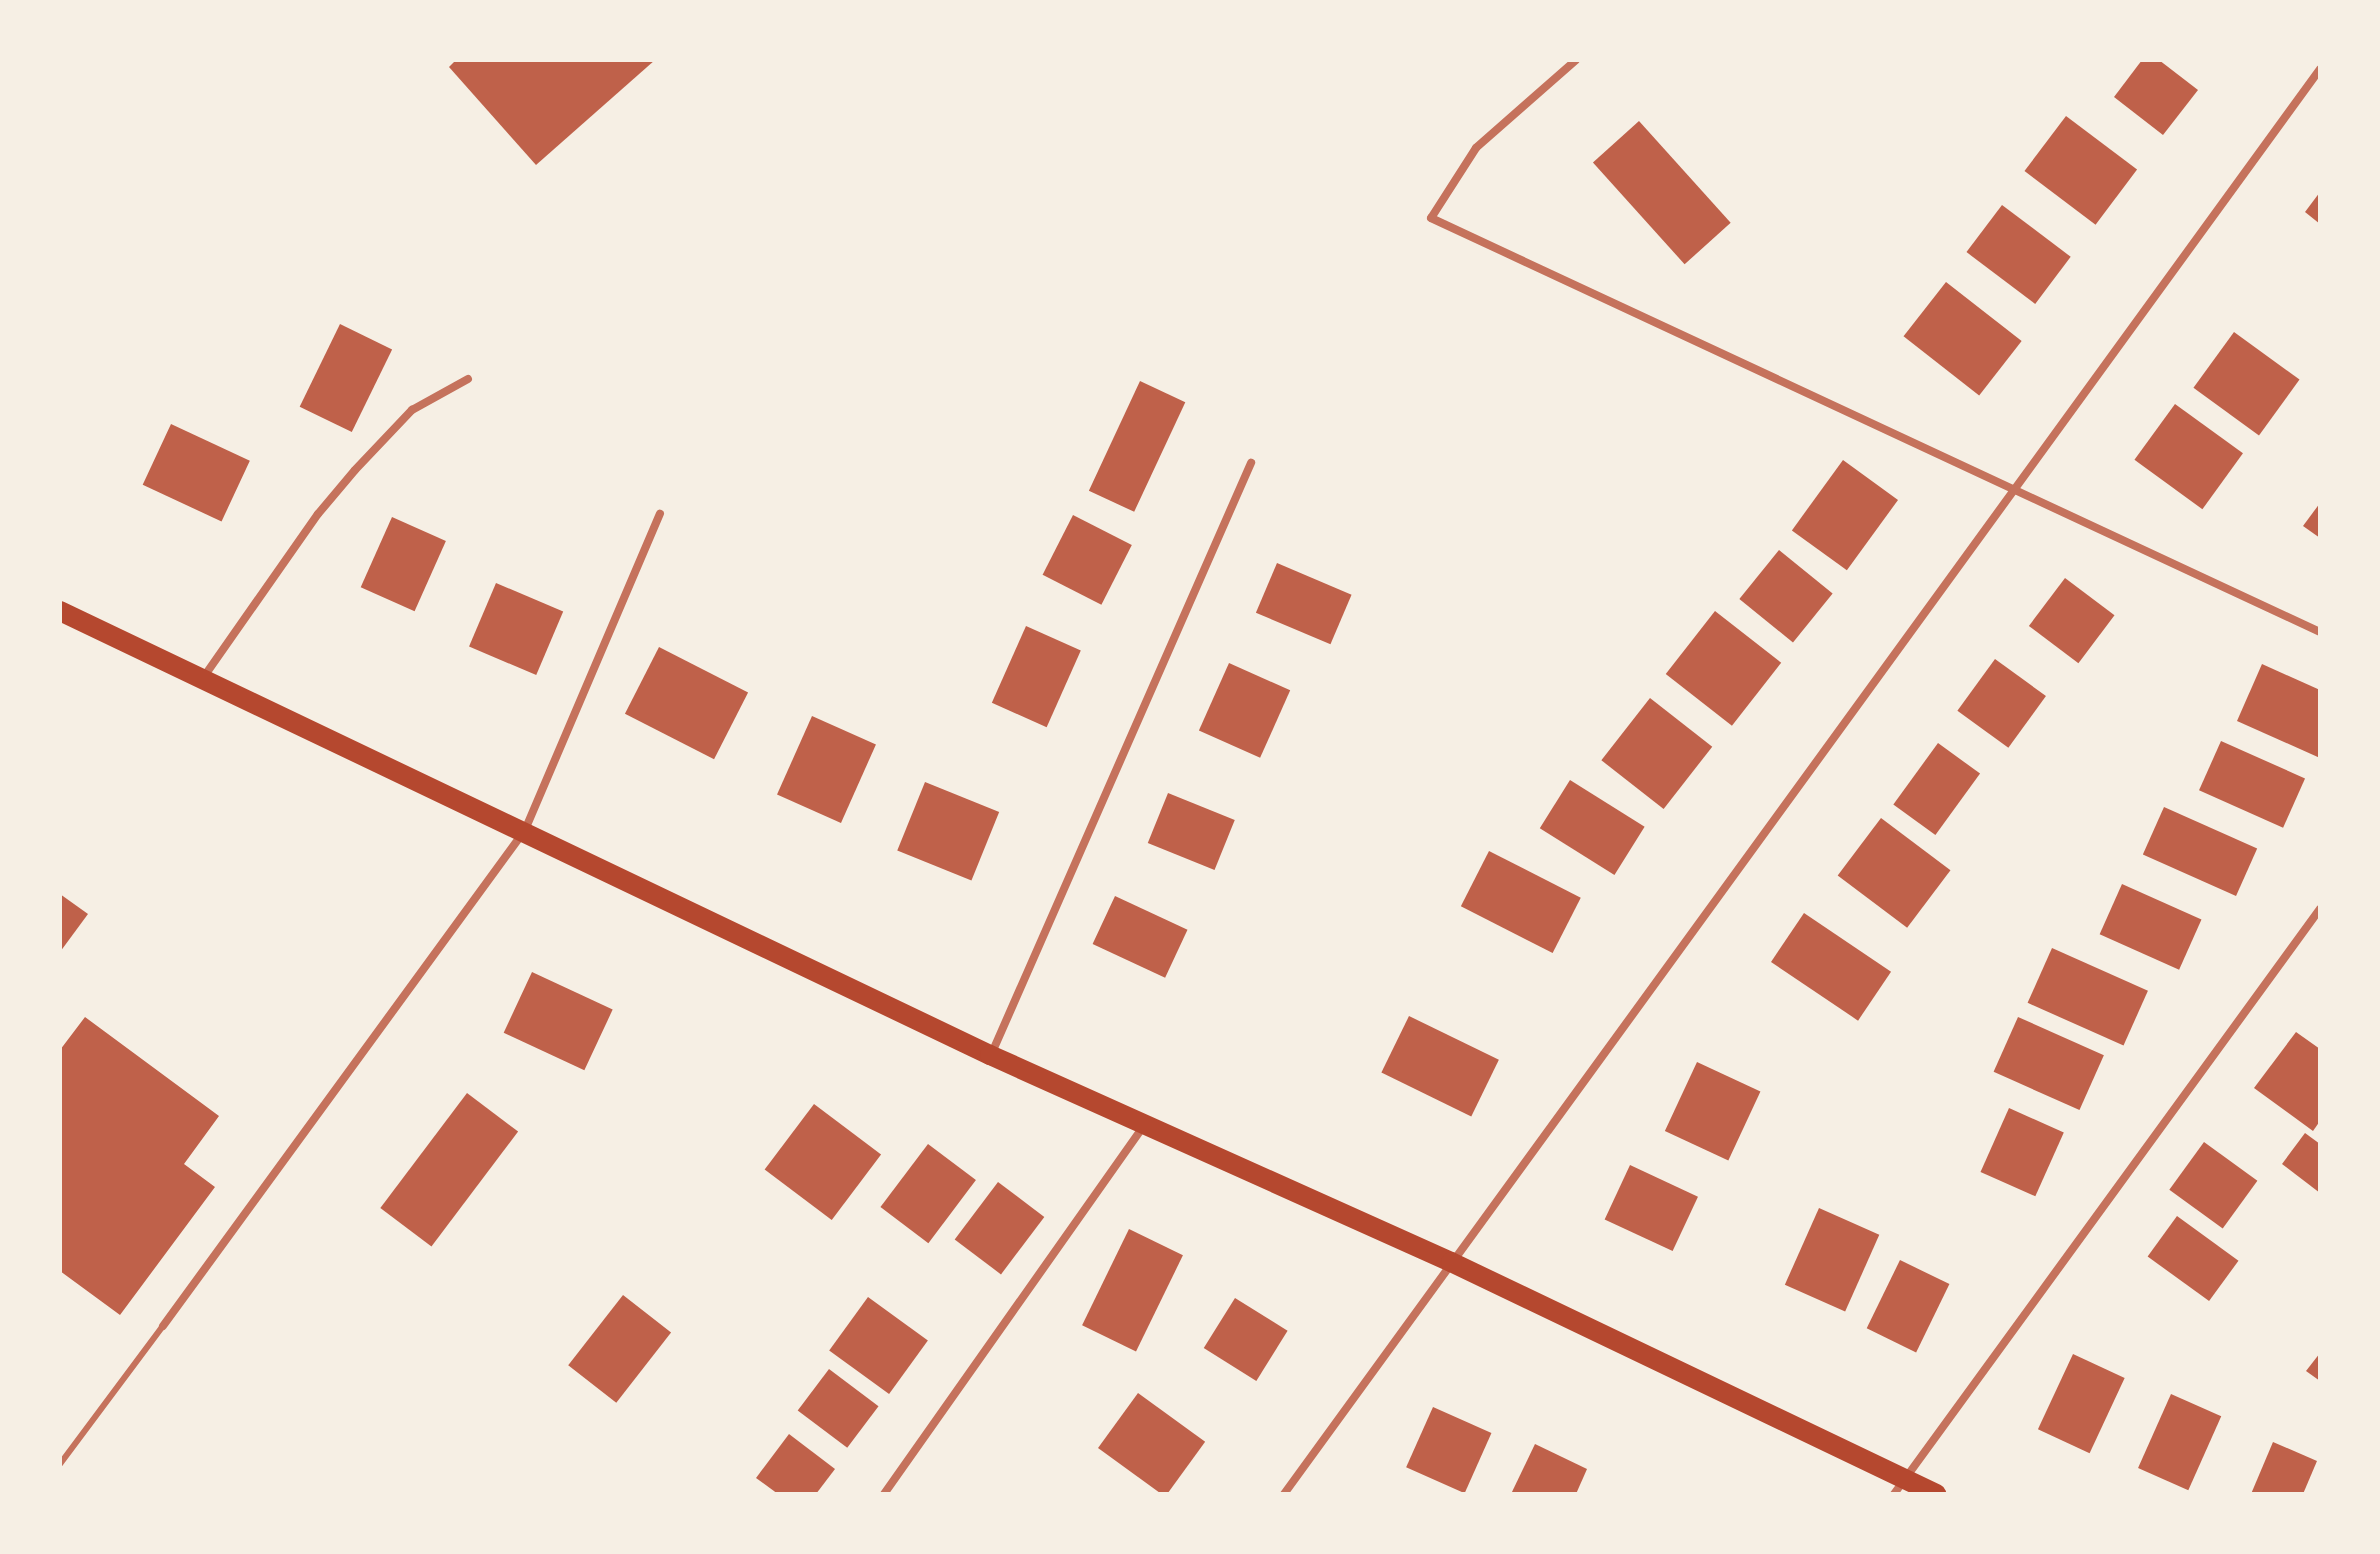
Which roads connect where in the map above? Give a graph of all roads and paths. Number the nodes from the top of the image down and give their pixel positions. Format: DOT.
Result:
graph roads {
  1 [pos="1576,60"];
  2 [pos="2320,69"];
  3 [pos="468,379"];
  4 [pos="1251,463"];
  5 [pos="2014,490"];
  6 [pos="660,514"];
  7 [pos="60,611"];
  8 [pos="2320,632"];
  9 [pos="202,678"];
  10 [pos="525,830"];
  11 [pos="2320,909"];
  12 [pos="990,1055"];
  13 [pos="1145,1123"];
  14 [pos="1451,1262"];
  15 [pos="163,1326"];
  16 [pos="60,1464"];
  17 [pos="1900,1487"];
  18 [pos="884,1494"];
  19 [pos="1284,1494"];
  20 [pos="1936,1494"];
  1 -- 5 [label="street"];
  2 -- 5 [label="street"];
  3 -- 9 [label="street"];
  4 -- 12 [label="street"];
  5 -- 8 [label="street"];
  5 -- 14 [label="street"];
  6 -- 10 [label="street"];
  7 -- 9 [label="main road"];
  9 -- 10 [label="main road"];
  10 -- 12 [label="main road"];
  10 -- 15 [label="street"];
  11 -- 17 [label="street"];
  12 -- 13 [label="main road"];
  13 -- 14 [label="main road"];
  13 -- 18 [label="street"];
  14 -- 17 [label="main road"];
  14 -- 19 [label="street"];
  15 -- 16 [label="lane"];
  17 -- 20 [label="main road"];
}
